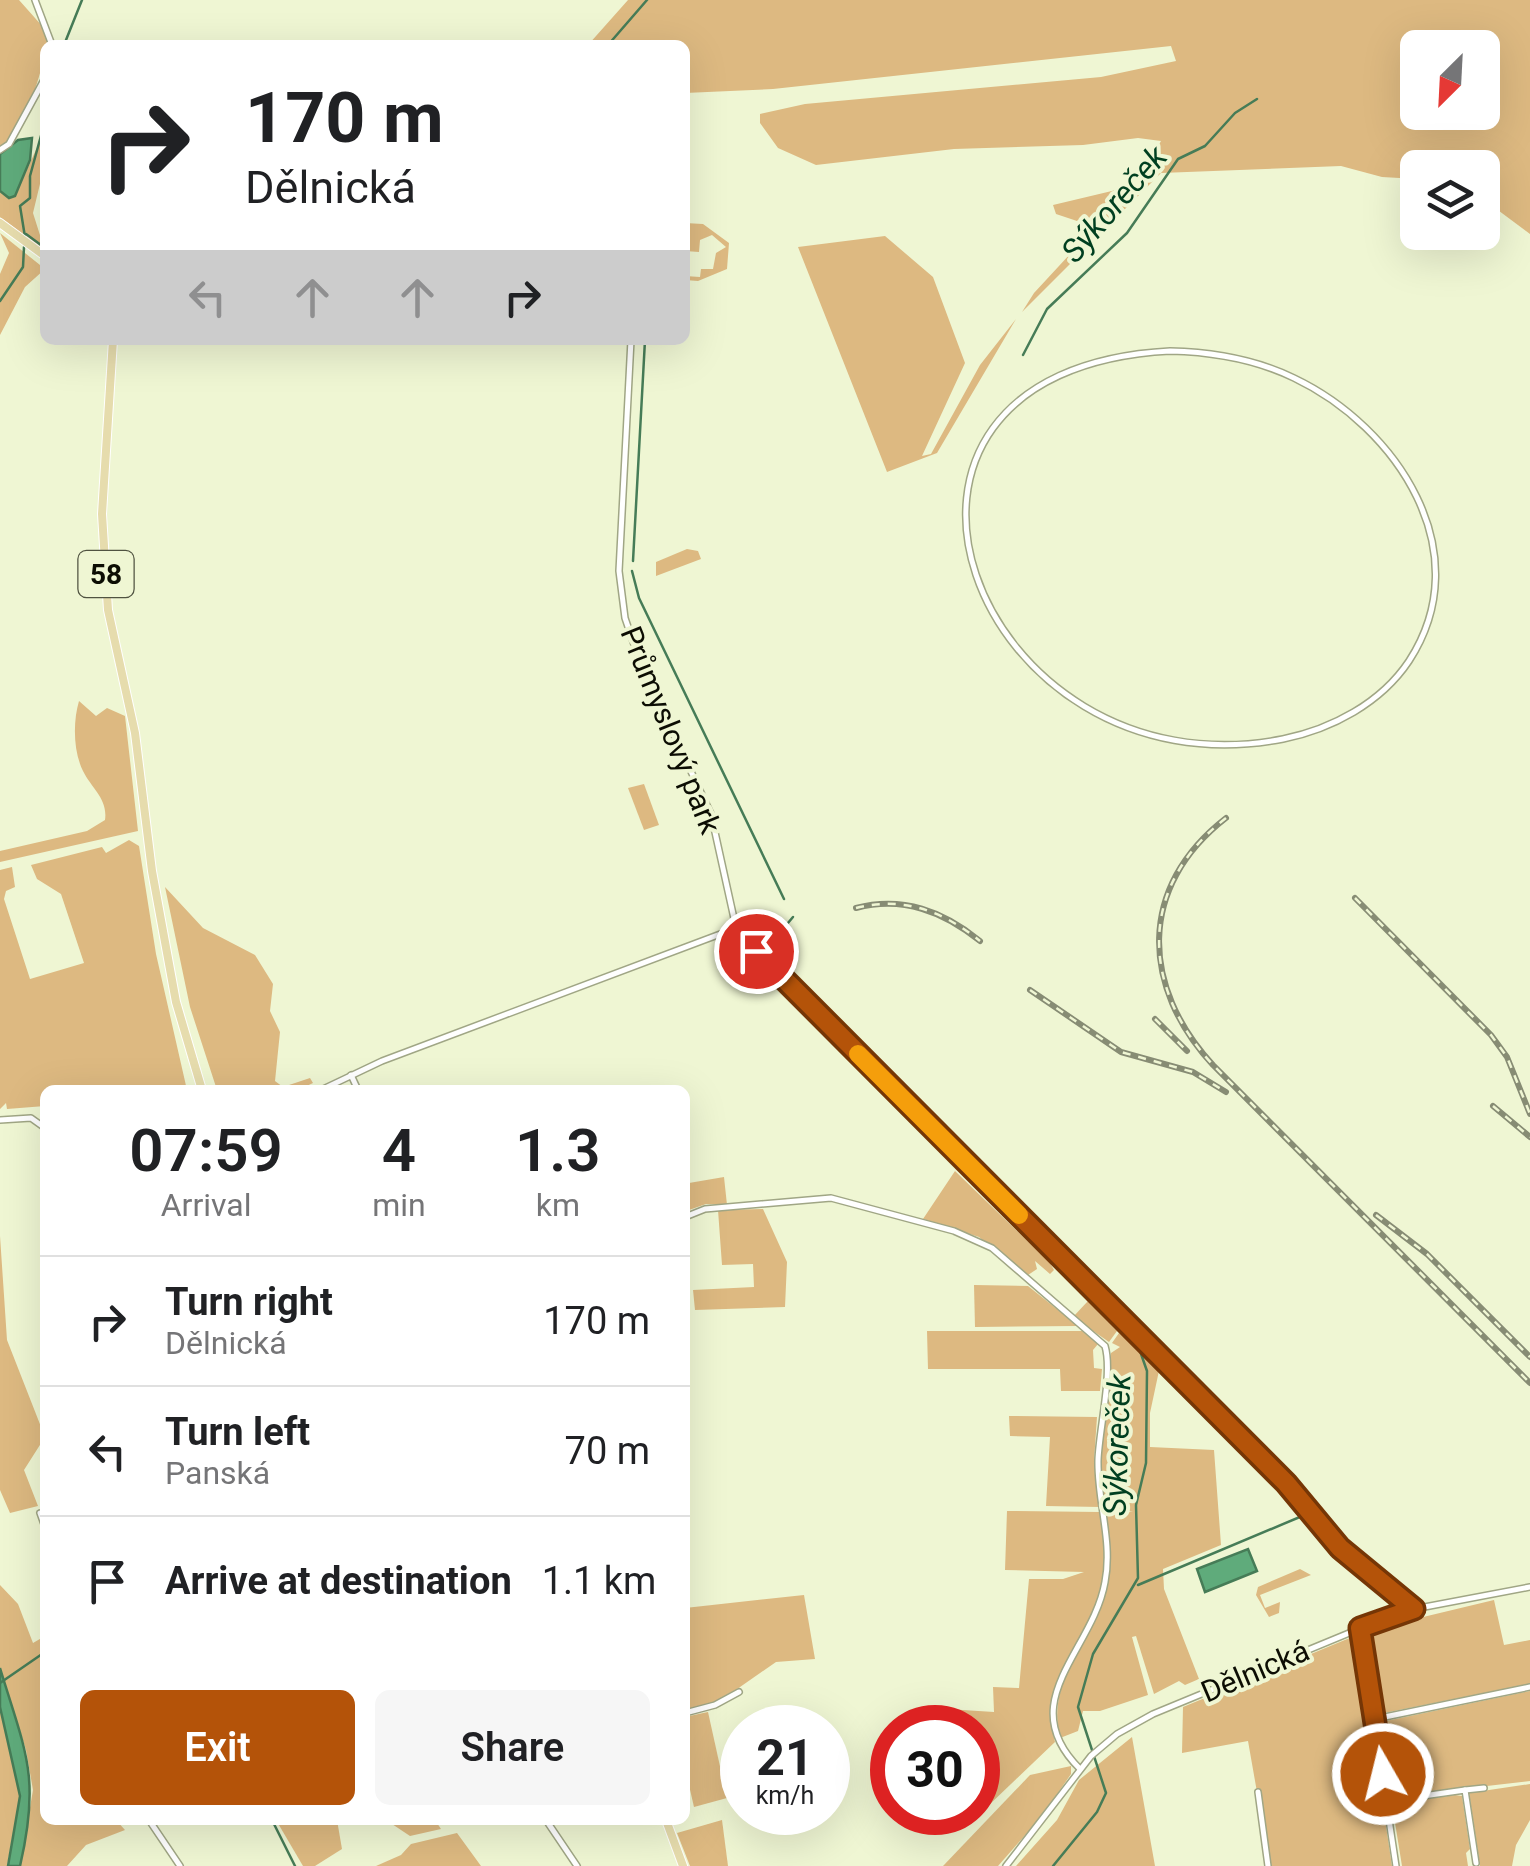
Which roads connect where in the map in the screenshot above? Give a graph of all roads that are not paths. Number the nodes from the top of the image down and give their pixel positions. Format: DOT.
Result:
graph roads {
  1 [pos="35,0"];
  2 [pos="50,40"];
  3 [pos="40,87"];
  4 [pos="0,150"];
  5 [pos="0,223"];
  6 [pos="40,252"];
  7 [pos="113,345"];
  8 [pos="630,345"];
  9 [pos="1434,592"];
  10 [pos="735,923"];
  11 [pos="731,930"];
  12 [pos="742,934"];
  13 [pos="351,1074"];
  14 [pos="201,1085"];
  15 [pos="330,1085"];
  16 [pos="356,1085"];
  17 [pos="0,1120"];
  18 [pos="40,1124"];
  19 [pos="690,1215"];
  20 [pos="1530,1587"];
  21 [pos="1414,1609"];
  22 [pos="1360,1628"];
  23 [pos="1530,1687"];
  24 [pos="738,1692"];
  25 [pos="690,1712"];
  26 [pos="1376,1719"];
  27 [pos="1080,1770"];
  28 [pos="1484,1788"];
  29 [pos="1465,1790"];
  30 [pos="1258,1792"];
  31 [pos="1387,1801"];
  32 [pos="152,1825"];
  33 [pos="549,1825"];
  34 [pos="668,1825"];
  35 [pos="1476,1864"];
  36 [pos="180,1866"];
  37 [pos="577,1866"];
  38 [pos="682,1866"];
  39 [pos="1006,1866"];
  40 [pos="1268,1866"];
  41 [pos="1396,1866"];
  1 -- 2 [label="street"];
  3 -- 4 [label="street"];
  5 -- 6 [label="main road"];
  7 -- 14 [label="main road, 58"];
  8 -- 10 [label="street, Průmyslový park"];
  9 -- 9 [label="street"];
  10 -- 11 [label="street"];
  10 -- 12 [label="street, Průmyslový park"];
  11 -- 12 [label="street"];
  11 -- 13 [label="street"];
  12 -- 21 [label="street"];
  13 -- 15 [label="street"];
  13 -- 16 [label="street"];
  17 -- 18 [label="street"];
  19 -- 27 [label="street"];
  20 -- 21 [label="street, Dělnická"];
  21 -- 22 [label="street, Dělnická"];
  22 -- 26 [label="street"];
  22 -- 27 [label="street, Dělnická"];
  23 -- 26 [label="street"];
  24 -- 25 [label="street"];
  26 -- 31 [label="street"];
  27 -- 39 [label="street, Dělnická"];
  28 -- 29 [label="street"];
  29 -- 31 [label="street"];
  29 -- 35 [label="street"];
  30 -- 40 [label="street"];
  31 -- 41 [label="street"];
  32 -- 36 [label="street"];
  33 -- 37 [label="street"];
  34 -- 38 [label="main road"];
}
